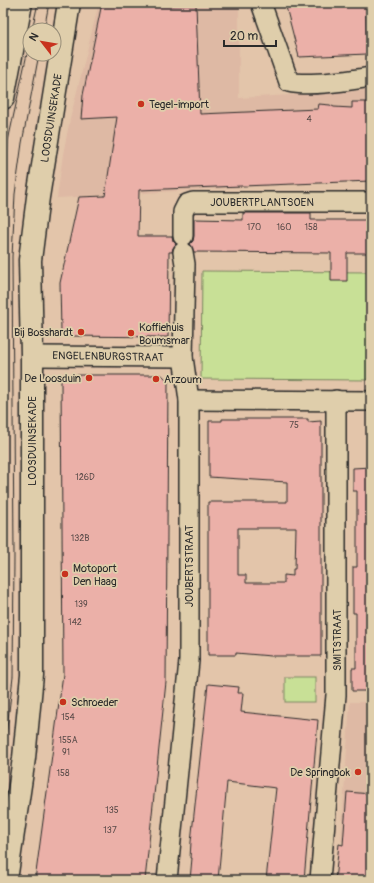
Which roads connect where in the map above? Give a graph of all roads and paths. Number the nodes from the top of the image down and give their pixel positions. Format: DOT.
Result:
graph roads {
  1 [pos="21,3"];
  2 [pos="70,3"];
  3 [pos="261,3"];
  4 [pos="371,77"];
  5 [pos="3,98"];
  6 [pos="371,202"];
  7 [pos="183,244"];
  8 [pos="32,356"];
  9 [pos="183,357"];
  10 [pos="188,400"];
  11 [pos="336,400"];
  12 [pos="371,400"];
  13 [pos="6,880"];
  14 [pos="167,880"];
  15 [pos="320,880"];
  1 -- 5 [label="main road"];
  2 -- 8 [label="main road, LOOSDUINSEKADE"];
  3 -- 4 [label="street"];
  6 -- 7 [label="street, JOUBERTPLANTSOEN"];
  7 -- 9 [label="street, JOUBERTSTRAAT"];
  8 -- 9 [label="street, ENGELENBURGSTRAAT"];
  8 -- 13 [label="main road, LOOSDUINSEKADE"];
  9 -- 10 [label="street, JOUBERTSTRAAT"];
  10 -- 11 [label="street"];
  10 -- 14 [label="street, JOUBERTSTRAAT"];
  11 -- 12 [label="street"];
  11 -- 15 [label="street, SMITSTRAAT"];
}
